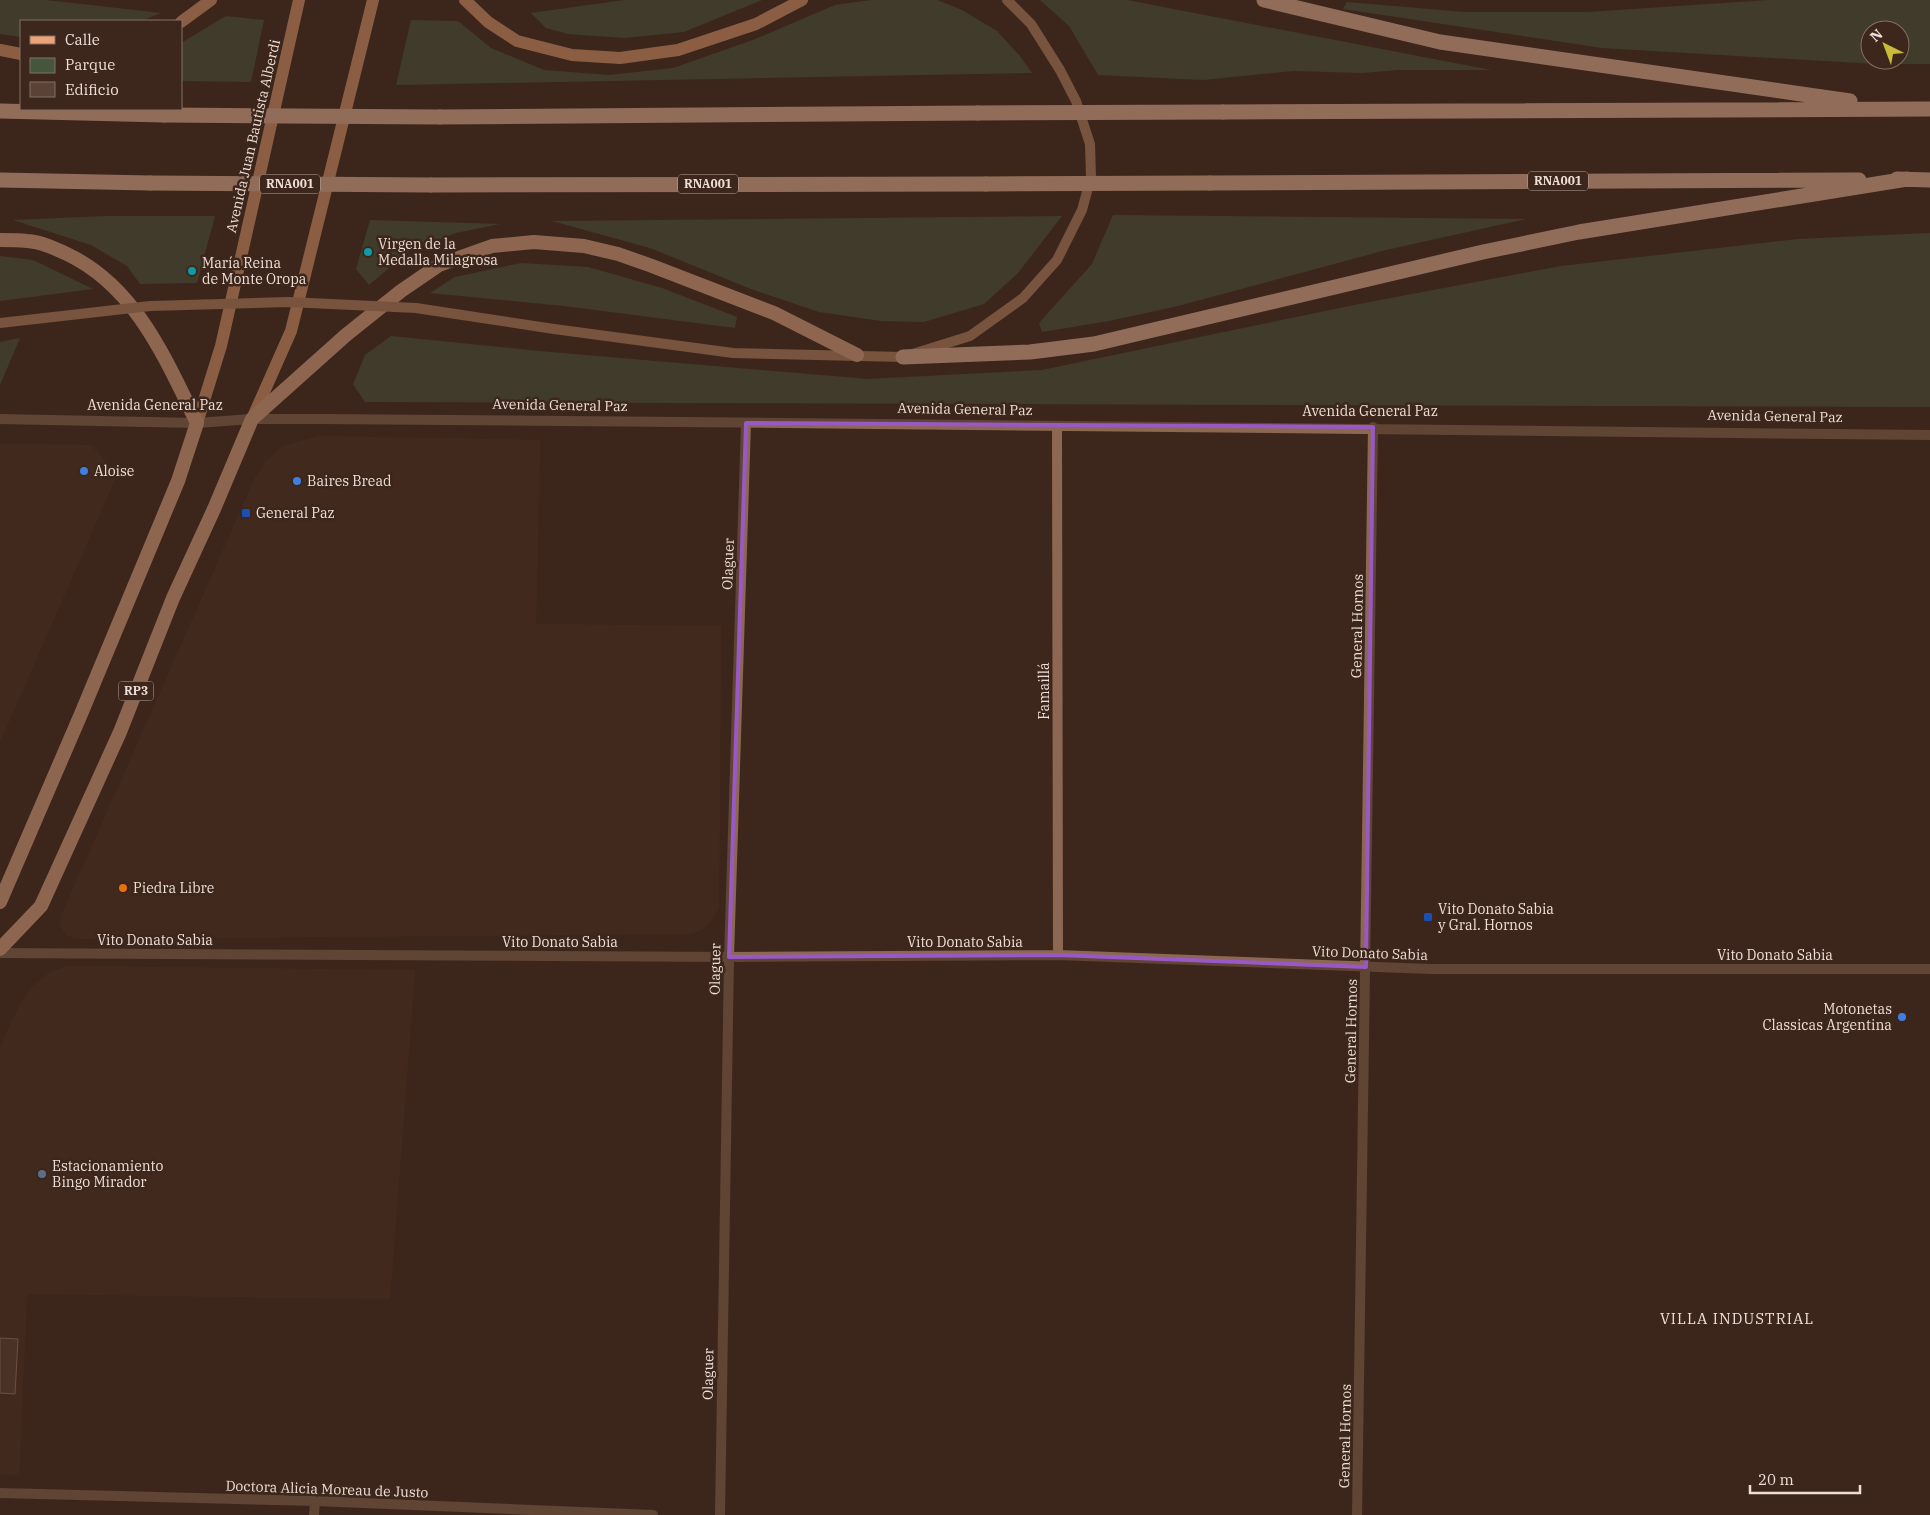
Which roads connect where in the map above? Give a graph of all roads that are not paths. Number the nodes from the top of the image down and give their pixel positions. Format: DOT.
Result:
graph roads {
  1 [pos="211,0"];
  2 [pos="299,0"];
  3 [pos="373,0"];
  4 [pos="464,0"];
  5 [pos="802,0"];
  6 [pos="1007,0"];
  7 [pos="1264,0"];
  8 [pos="182,21"];
  9 [pos="0,50"];
  10 [pos="20,54"];
  11 [pos="1901,108"];
  12 [pos="1930,109"];
  13 [pos="0,111"];
  14 [pos="1907,179"];
  15 [pos="0,180"];
  16 [pos="1930,180"];
  17 [pos="0,240"];
  18 [pos="0,323"];
  19 [pos="857,355"];
  20 [pos="903,357"];
  21 [pos="0,420"];
  22 [pos="252,420"];
  23 [pos="197,423"];
  24 [pos="746,423"];
  25 [pos="1057,427"];
  26 [pos="1373,427"];
  27 [pos="1930,434"];
  28 [pos="0,902"];
  29 [pos="0,951"];
  30 [pos="1058,956"];
  31 [pos="729,957"];
  32 [pos="1366,968"];
  33 [pos="1930,969"];
  34 [pos="0,1493"];
  35 [pos="315,1501"];
  36 [pos="314,1515"];
  37 [pos="653,1515"];
  38 [pos="720,1515"];
  39 [pos="1357,1515"];
  1 -- 8 [label="main road"];
  2 -- 23 [label="main road, Avenida Juan Bautista Alberdi"];
  3 -- 22 [label="main road"];
  4 -- 5 [label="main road"];
  6 -- 20 [label="main road"];
  7 -- 11 [label="highway"];
  9 -- 10 [label="main road"];
  11 -- 12 [label="highway"];
  11 -- 13 [label="highway, bridge"];
  14 -- 15 [label="highway, RNA001, bridge"];
  14 -- 16 [label="highway, RNA001"];
  14 -- 20 [label="highway"];
  17 -- 23 [label="highway"];
  18 -- 19 [label="main road, bridge"];
  19 -- 20 [label="main road"];
  19 -- 22 [label="highway"];
  21 -- 23 [label="street, Avenida General Paz"];
  22 -- 23 [label="street, Avenida General Paz"];
  22 -- 24 [label="street, Avenida General Paz"];
  22 -- 29 [label="highway, RP3"];
  23 -- 28 [label="highway"];
  24 -- 25 [label="street, Avenida General Paz"];
  24 -- 31 [label="street, Olaguer"];
  25 -- 26 [label="street, Avenida General Paz"];
  25 -- 30 [label="street, Famaillá"];
  26 -- 27 [label="street, Avenida General Paz"];
  26 -- 32 [label="street, General Hornos"];
  29 -- 31 [label="street, Vito Donato Sabia"];
  30 -- 31 [label="street, Vito Donato Sabia"];
  30 -- 32 [label="street, Vito Donato Sabia"];
  31 -- 38 [label="street, Olaguer"];
  32 -- 33 [label="street, Vito Donato Sabia"];
  32 -- 39 [label="street, General Hornos"];
  34 -- 35 [label="street, Doctora Alicia Moreau de Justo"];
  35 -- 36 [label="street"];
  35 -- 37 [label="street, Doctora Alicia Moreau de Justo"];
}
